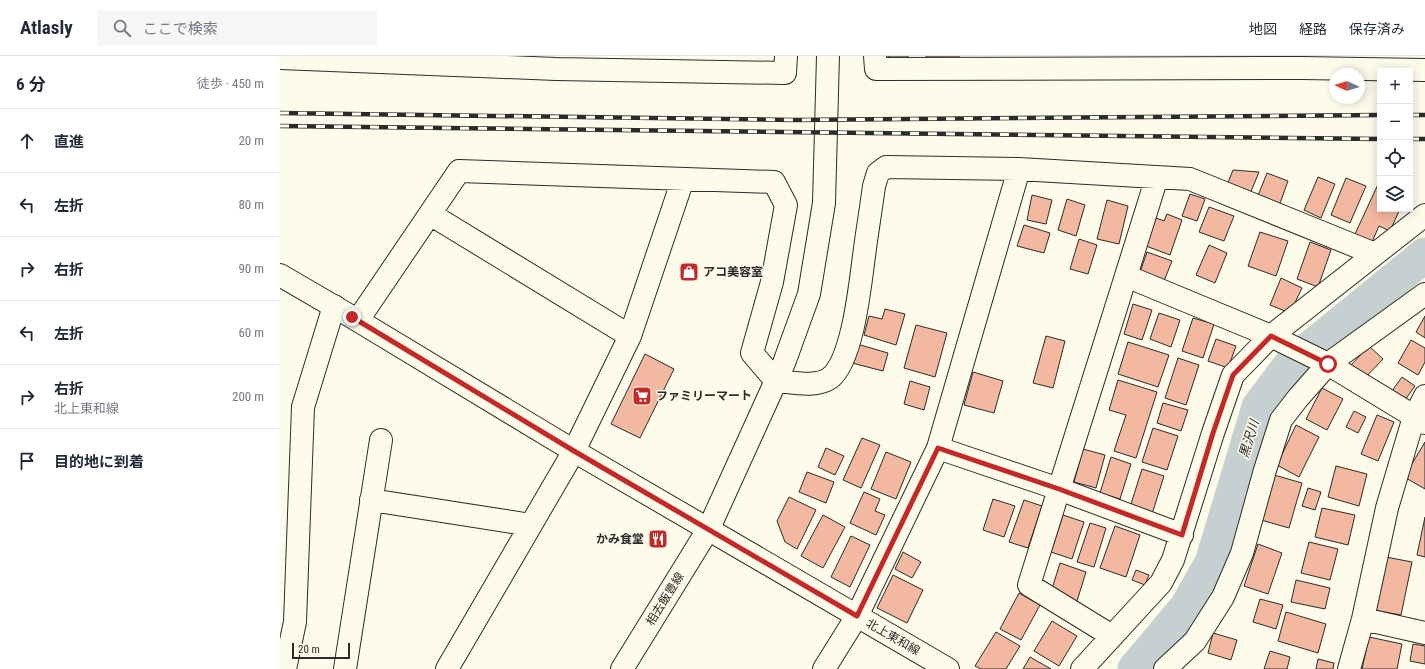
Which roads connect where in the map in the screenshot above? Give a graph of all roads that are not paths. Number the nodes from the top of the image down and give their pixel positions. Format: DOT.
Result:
graph roads {
  1 [pos="786,56"];
  2 [pos="828,56"];
  3 [pos="875,56"];
  4 [pos="280,58"];
  5 [pos="556,62"];
  6 [pos="1302,62"];
  7 [pos="1425,70"];
  8 [pos="1019,169"];
  9 [pos="1157,177"];
  10 [pos="683,179"];
  11 [pos="430,214"];
  12 [pos="1425,214"];
  13 [pos="1375,254"];
  14 [pos="280,275"];
  15 [pos="1126,276"];
  16 [pos="1425,294"];
  17 [pos="334,306"];
  18 [pos="358,320"];
  19 [pos="630,336"];
  20 [pos="1271,336"];
  21 [pos="1328,364"];
  22 [pos="776,381"];
  23 [pos="1425,396"];
  24 [pos="1419,420"];
  25 [pos="381,440"];
  26 [pos="938,448"];
  27 [pos="574,451"];
  28 [pos="1059,489"];
  29 [pos="371,500"];
  30 [pos="531,525"];
  31 [pos="709,528"];
  32 [pos="1182,535"];
  33 [pos="857,616"];
  34 [pos="1364,620"];
  35 [pos="1425,633"];
  36 [pos="1112,636"];
  37 [pos="285,669"];
  38 [pos="345,669"];
  39 [pos="447,669"];
  40 [pos="622,669"];
  41 [pos="824,669"];
  42 [pos="948,669"];
  43 [pos="1082,669"];
  44 [pos="1164,669"];
  45 [pos="1349,669"];
  1 -- 5 [label="street"];
  2 -- 22 [label="street, 相去飯豊線"];
  3 -- 6 [label="street"];
  4 -- 5 [label="street"];
  6 -- 7 [label="street"];
  8 -- 9 [label="street"];
  8 -- 22 [label="street"];
  8 -- 26 [label="street"];
  9 -- 13 [label="street"];
  9 -- 15 [label="street"];
  10 -- 11 [label="street"];
  10 -- 19 [label="street"];
  10 -- 22 [label="street"];
  11 -- 18 [label="street"];
  11 -- 19 [label="street"];
  12 -- 13 [label="street"];
  13 -- 20 [label="street"];
  14 -- 17 [label="street, 北上東和線"];
  15 -- 20 [label="street"];
  15 -- 28 [label="street"];
  16 -- 21 [label="street"];
  17 -- 18 [label="street, 北上東和線"];
  17 -- 37 [label="street"];
  18 -- 27 [label="street, 北上東和線"];
  19 -- 27 [label="street"];
  20 -- 21 [label="street"];
  20 -- 32 [label="street"];
  21 -- 24 [label="street"];
  21 -- 44 [label="street"];
  22 -- 31 [label="street, 相去飯豊線"];
  23 -- 24 [label="street"];
  24 -- 34 [label="street"];
  25 -- 29 [label="street"];
  26 -- 28 [label="street"];
  26 -- 33 [label="street"];
  27 -- 30 [label="street"];
  27 -- 31 [label="street, 北上東和線"];
  28 -- 32 [label="street"];
  28 -- 36 [label="street"];
  29 -- 30 [label="street"];
  29 -- 38 [label="street"];
  30 -- 39 [label="street"];
  31 -- 33 [label="street, 北上東和線"];
  31 -- 40 [label="street, 相去飯豊線"];
  32 -- 36 [label="street"];
  33 -- 41 [label="street"];
  33 -- 42 [label="street, 北上東和線"];
  34 -- 35 [label="street"];
  34 -- 45 [label="street"];
  36 -- 43 [label="street"];
}
